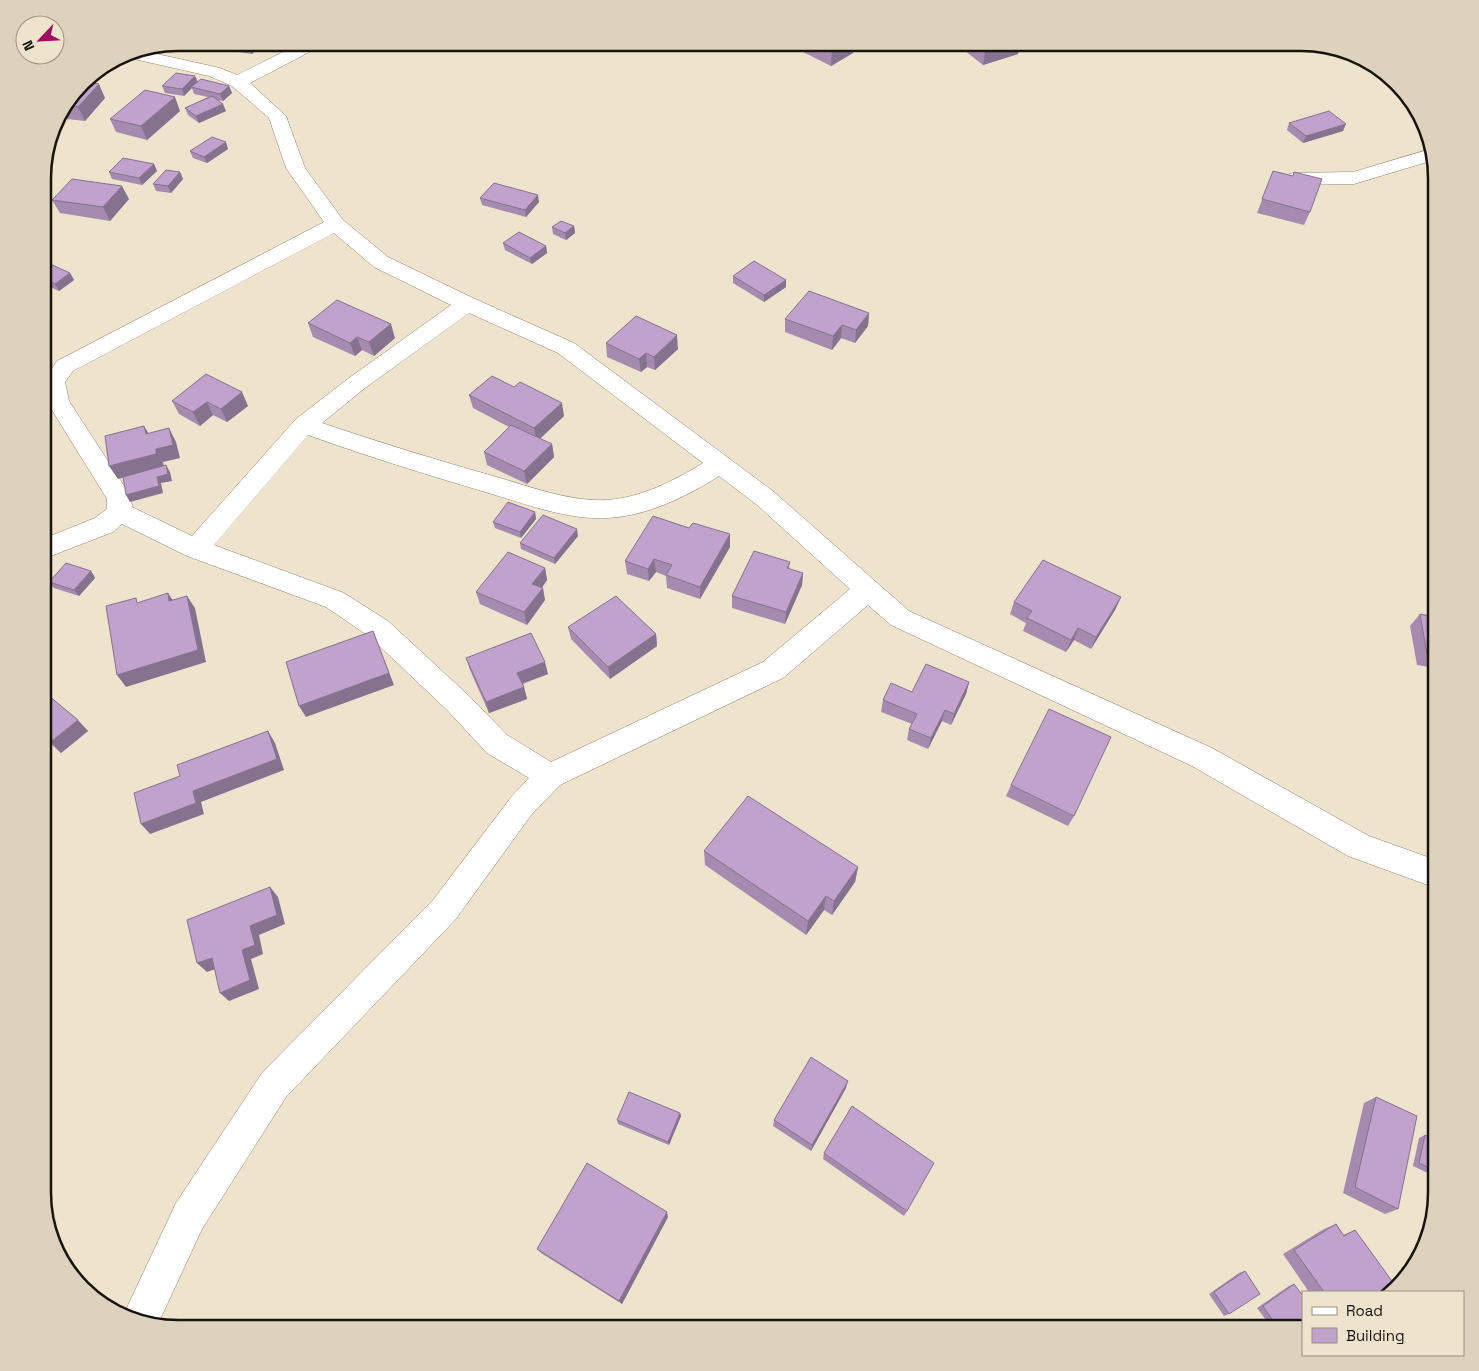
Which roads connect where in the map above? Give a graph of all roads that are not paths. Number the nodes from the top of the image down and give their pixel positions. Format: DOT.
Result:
graph roads {
  1 [pos="296,51"];
  2 [pos="143,56"];
  3 [pos="238,82"];
  4 [pos="1425,156"];
  5 [pos="1293,178"];
  6 [pos="336,224"];
  7 [pos="468,304"];
  8 [pos="304,425"];
  9 [pos="720,464"];
  10 [pos="120,512"];
  11 [pos="52,545"];
  12 [pos="196,549"];
  13 [pos="867,590"];
  14 [pos="550,776"];
  15 [pos="1428,871"];
  16 [pos="143,1315"];
  1 -- 3 [label="street"];
  2 -- 3 [label="street"];
  3 -- 6 [label="street"];
  4 -- 5 [label="street"];
  6 -- 7 [label="street"];
  6 -- 10 [label="street"];
  7 -- 8 [label="street"];
  7 -- 9 [label="street"];
  8 -- 9 [label="street"];
  8 -- 12 [label="street"];
  9 -- 13 [label="street"];
  10 -- 11 [label="street"];
  10 -- 12 [label="street"];
  12 -- 14 [label="street"];
  13 -- 14 [label="street"];
  13 -- 15 [label="street"];
  14 -- 16 [label="street"];
}
